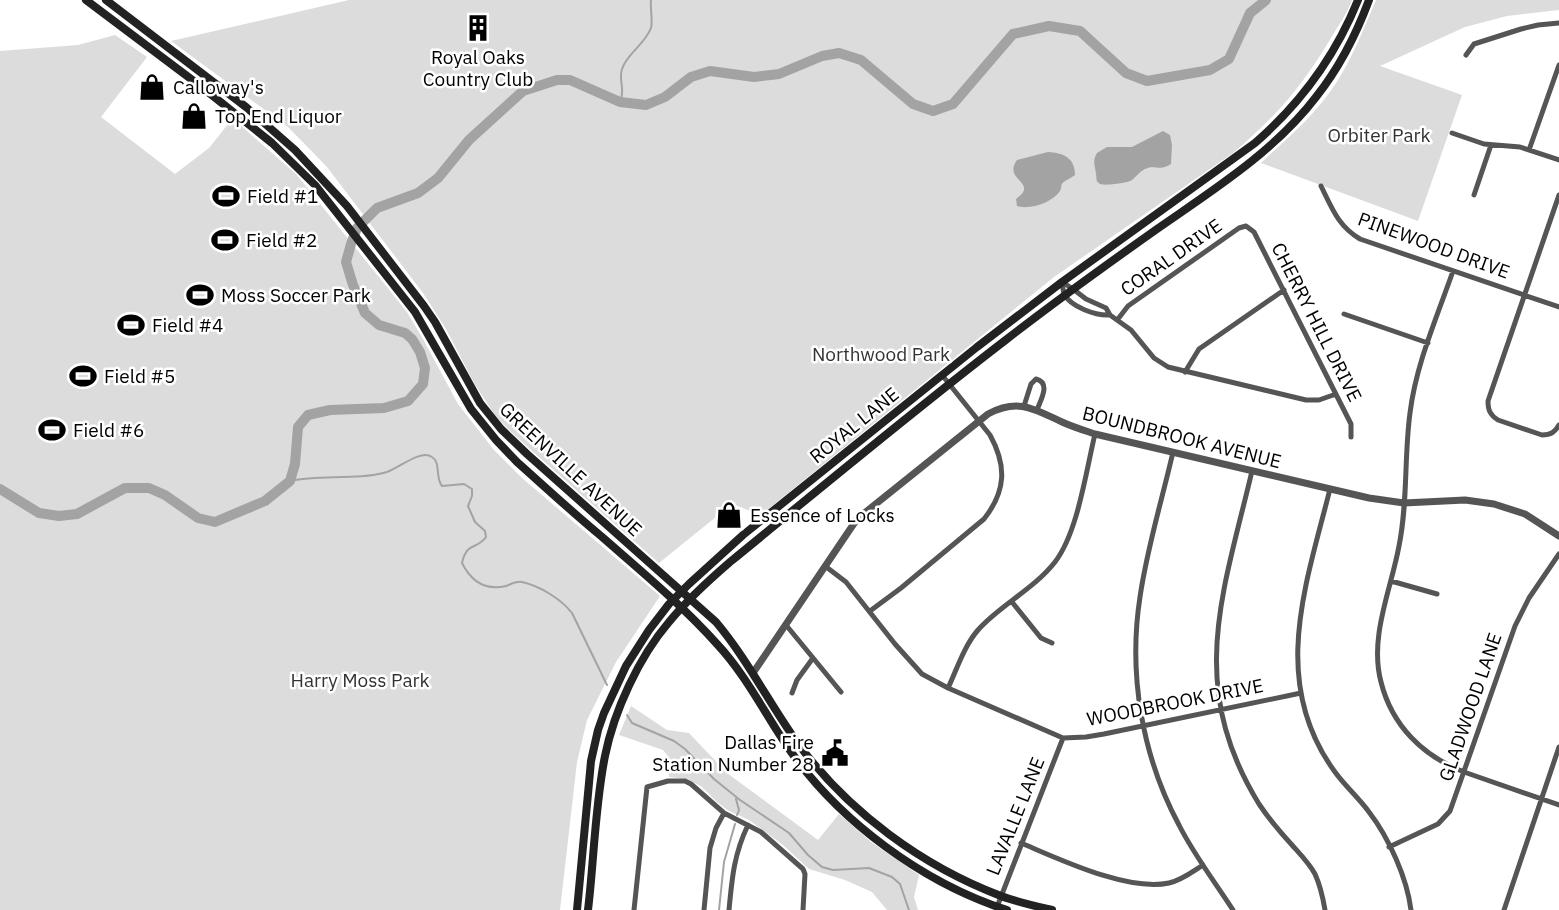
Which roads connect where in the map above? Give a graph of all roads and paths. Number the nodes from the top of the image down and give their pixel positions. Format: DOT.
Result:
graph roads {
  1 [pos="106,0"];
  2 [pos="1358,0"];
  3 [pos="1369,0"];
  4 [pos="92,1"];
  5 [pos="1559,23"];
  6 [pos="1466,55"];
  7 [pos="1559,65"];
  8 [pos="201,72"];
  9 [pos="1558,75"];
  10 [pos="194,81"];
  11 [pos="246,107"];
  12 [pos="238,117"];
  13 [pos="1275,125"];
  14 [pos="1452,133"];
  15 [pos="1283,134"];
  16 [pos="290,145"];
  17 [pos="1490,145"];
  18 [pos="1529,150"];
  19 [pos="285,153"];
  20 [pos="1559,160"];
  21 [pos="1321,187"];
  22 [pos="1474,195"];
  23 [pos="1559,195"];
  24 [pos="1550,220"];
  25 [pos="1559,223"];
  26 [pos="1246,226"];
  27 [pos="1454,271"];
  28 [pos="1062,282"];
  29 [pos="1073,289"];
  30 [pos="1284,289"];
  31 [pos="1065,295"];
  32 [pos="1525,295"];
  33 [pos="1559,307"];
  34 [pos="1344,314"];
  35 [pos="1110,315"];
  36 [pos="1118,319"];
  37 [pos="1428,343"];
  38 [pos="1185,372"];
  39 [pos="942,375"];
  40 [pos="950,384"];
  41 [pos="1336,394"];
  42 [pos="1024,406"];
  43 [pos="1037,410"];
  44 [pos="979,421"];
  45 [pos="1559,425"];
  46 [pos="1095,434"];
  47 [pos="1351,437"];
  48 [pos="1173,452"];
  49 [pos="1252,471"];
  50 [pos="1330,489"];
  51 [pos="1404,503"];
  52 [pos="594,513"];
  53 [pos="585,523"];
  54 [pos="1559,536"];
  55 [pos="1559,554"];
  56 [pos="825,566"];
  57 [pos="1391,581"];
  58 [pos="682,591"];
  59 [pos="1437,594"];
  60 [pos="690,598"];
  61 [pos="673,600"];
  62 [pos="1012,601"];
  63 [pos="681,608"];
  64 [pos="870,611"];
  65 [pos="786,625"];
  66 [pos="1052,643"];
  67 [pos="813,658"];
  68 [pos="753,673"];
  69 [pos="745,679"];
  70 [pos="948,688"];
  71 [pos="614,691"];
  72 [pos="841,692"];
  73 [pos="792,693"];
  74 [pos="1301,693"];
  75 [pos="625,696"];
  76 [pos="1221,709"];
  77 [pos="1143,726"];
  78 [pos="1063,738"];
  79 [pos="797,742"];
  80 [pos="1559,747"];
  81 [pos="788,748"];
  82 [pos="1464,772"];
  83 [pos="834,786"];
  84 [pos="825,793"];
  85 [pos="1541,798"];
  86 [pos="1559,804"];
  87 [pos="724,813"];
  88 [pos="748,825"];
  89 [pos="878,825"];
  90 [pos="870,834"];
  91 [pos="1021,843"];
  92 [pos="1389,847"];
  93 [pos="1203,864"];
  94 [pos="1001,896"];
  95 [pos="997,907"];
  96 [pos="577,910"];
  97 [pos="588,910"];
  98 [pos="634,910"];
  99 [pos="704,910"];
  100 [pos="729,910"];
  101 [pos="803,910"];
  102 [pos="1007,910"];
  103 [pos="1052,910"];
  104 [pos="1233,910"];
  105 [pos="1325,910"];
  106 [pos="1411,910"];
  107 [pos="1504,910"];
  1 -- 8 [label="main road, GREENVILLE AVENUE"];
  2 -- 13 [label="main road, ROYAL LANE"];
  3 -- 15 [label="main road, ROYAL LANE"];
  4 -- 10 [label="main road, GREENVILLE AVENUE"];
  5 -- 6 [label="street"];
  7 -- 9 [label="street"];
  8 -- 10 [label="main road"];
  8 -- 11 [label="main road, GREENVILLE AVENUE"];
  9 -- 18 [label="street"];
  10 -- 12 [label="main road, GREENVILLE AVENUE"];
  11 -- 12 [label="main road"];
  11 -- 16 [label="main road, GREENVILLE AVENUE"];
  12 -- 19 [label="main road, GREENVILLE AVENUE"];
  13 -- 15 [label="main road"];
  13 -- 28 [label="main road, ROYAL LANE"];
  14 -- 17 [label="street"];
  15 -- 29 [label="main road, ROYAL LANE"];
  16 -- 19 [label="main road"];
  16 -- 52 [label="main road, GREENVILLE AVENUE"];
  17 -- 18 [label="street"];
  17 -- 22 [label="street"];
  18 -- 20 [label="street"];
  19 -- 53 [label="main road, GREENVILLE AVENUE"];
  21 -- 27 [label="street, PINEWOOD DRIVE"];
  23 -- 24 [label="street"];
  24 -- 25 [label="street"];
  24 -- 32 [label="street"];
  26 -- 30 [label="street, CHERRY HILL DRIVE"];
  26 -- 36 [label="street, CORAL DRIVE"];
  27 -- 32 [label="street, PINEWOOD DRIVE"];
  27 -- 37 [label="street"];
  28 -- 29 [label="street"];
  28 -- 31 [label="street"];
  28 -- 39 [label="main road, ROYAL LANE"];
  29 -- 31 [label="main road, ROYAL LANE"];
  29 -- 35 [label="street"];
  30 -- 38 [label="street"];
  30 -- 41 [label="street, CHERRY HILL DRIVE"];
  31 -- 35 [label="street"];
  31 -- 40 [label="main road, ROYAL LANE"];
  32 -- 33 [label="street, PINEWOOD DRIVE"];
  32 -- 45 [label="street"];
  34 -- 37 [label="street"];
  35 -- 36 [label="street"];
  36 -- 38 [label="street"];
  37 -- 51 [label="street"];
  38 -- 41 [label="street"];
  39 -- 40 [label="street"];
  39 -- 58 [label="main road, ROYAL LANE"];
  40 -- 44 [label="street"];
  40 -- 60 [label="main road, ROYAL LANE"];
  41 -- 47 [label="street, CHERRY HILL DRIVE"];
  42 -- 43 [label="street, BOUNDBROOK AVENUE"];
  42 -- 43 [label="street"];
  42 -- 44 [label="street, BOUNDBROOK AVENUE"];
  43 -- 46 [label="street, BOUNDBROOK AVENUE"];
  44 -- 56 [label="street, BOUNDBROOK AVENUE"];
  44 -- 64 [label="street"];
  46 -- 48 [label="street, BOUNDBROOK AVENUE"];
  46 -- 62 [label="street"];
  48 -- 49 [label="street, BOUNDBROOK AVENUE"];
  48 -- 77 [label="street"];
  49 -- 50 [label="street, BOUNDBROOK AVENUE"];
  49 -- 76 [label="street"];
  50 -- 51 [label="street, BOUNDBROOK AVENUE"];
  50 -- 74 [label="street"];
  51 -- 54 [label="street, BOUNDBROOK AVENUE"];
  51 -- 57 [label="street"];
  52 -- 53 [label="main road"];
  52 -- 58 [label="main road, GREENVILLE AVENUE"];
  53 -- 61 [label="main road, GREENVILLE AVENUE"];
  55 -- 82 [label="street, GLADWOOD LANE"];
  56 -- 64 [label="street, WOODBROOK DRIVE"];
  56 -- 65 [label="street, BOUNDBROOK AVENUE"];
  57 -- 59 [label="street"];
  57 -- 82 [label="street"];
  58 -- 60 [label="main road, GREENVILLE AVENUE"];
  58 -- 61 [label="main road, ROYAL LANE"];
  60 -- 63 [label="main road, ROYAL LANE"];
  60 -- 68 [label="main road, GREENVILLE AVENUE"];
  61 -- 63 [label="main road, GREENVILLE AVENUE"];
  61 -- 71 [label="main road, ROYAL LANE"];
  62 -- 66 [label="street"];
  62 -- 70 [label="street"];
  63 -- 69 [label="main road, GREENVILLE AVENUE"];
  63 -- 75 [label="main road, ROYAL LANE"];
  64 -- 70 [label="street, WOODBROOK DRIVE"];
  65 -- 67 [label="street"];
  65 -- 68 [label="street, BOUNDBROOK AVENUE"];
  67 -- 72 [label="street"];
  67 -- 73 [label="street"];
  68 -- 69 [label="street, BOUNDBROOK AVENUE"];
  68 -- 79 [label="main road, GREENVILLE AVENUE"];
  69 -- 81 [label="main road, GREENVILLE AVENUE"];
  70 -- 78 [label="street, WOODBROOK DRIVE"];
  71 -- 75 [label="main road"];
  71 -- 96 [label="main road, ROYAL LANE"];
  74 -- 76 [label="street, WOODBROOK DRIVE"];
  74 -- 92 [label="street"];
  75 -- 97 [label="main road, ROYAL LANE"];
  76 -- 77 [label="street, WOODBROOK DRIVE"];
  76 -- 105 [label="street"];
  77 -- 78 [label="street, WOODBROOK DRIVE"];
  77 -- 93 [label="street"];
  78 -- 91 [label="street, LAVALLE LANE"];
  79 -- 81 [label="main road"];
  79 -- 83 [label="main road, GREENVILLE AVENUE"];
  80 -- 85 [label="street"];
  81 -- 84 [label="main road, GREENVILLE AVENUE"];
  82 -- 85 [label="street"];
  82 -- 92 [label="street, GLADWOOD LANE"];
  83 -- 84 [label="main road"];
  83 -- 89 [label="main road, GREENVILLE AVENUE"];
  84 -- 90 [label="main road, GREENVILLE AVENUE"];
  85 -- 86 [label="street"];
  85 -- 107 [label="street"];
  87 -- 88 [label="street"];
  87 -- 98 [label="street"];
  87 -- 99 [label="street"];
  88 -- 100 [label="street"];
  88 -- 101 [label="street"];
  89 -- 90 [label="main road"];
  89 -- 94 [label="main road, GREENVILLE AVENUE"];
  90 -- 95 [label="main road, GREENVILLE AVENUE"];
  91 -- 93 [label="street"];
  91 -- 94 [label="street, LAVALLE LANE"];
  92 -- 106 [label="street"];
  93 -- 104 [label="street"];
  94 -- 95 [label="street, LAVALLE LANE"];
  94 -- 103 [label="main road, GREENVILLE AVENUE"];
  95 -- 102 [label="main road, GREENVILLE AVENUE"];
}
